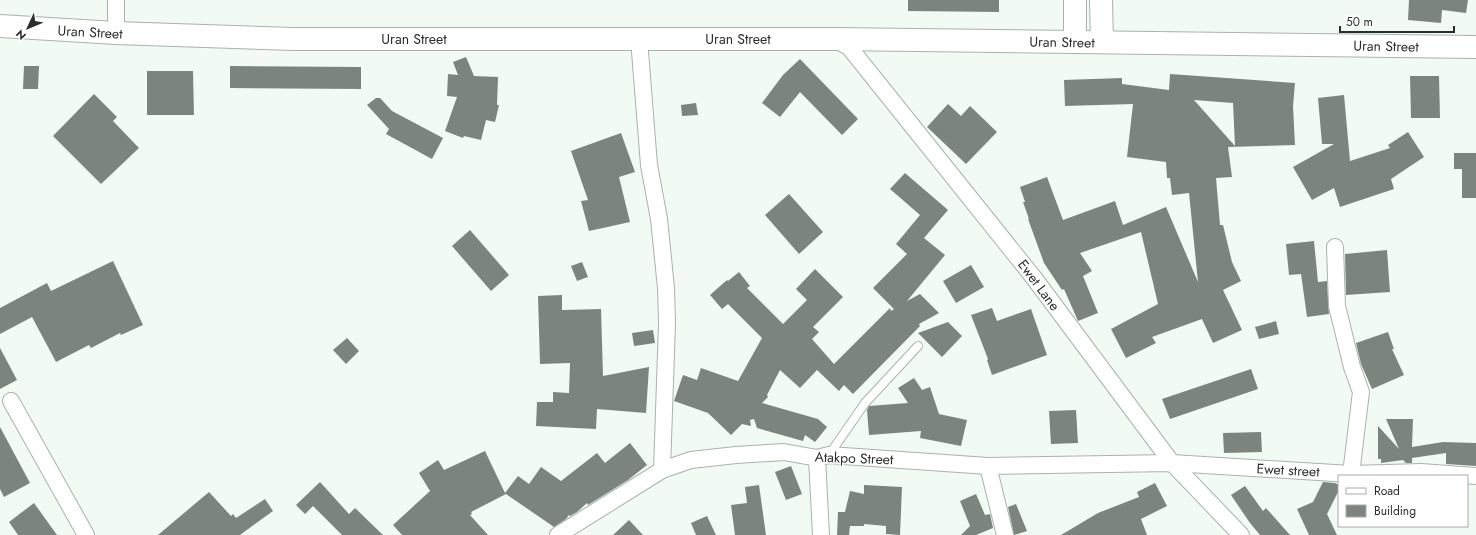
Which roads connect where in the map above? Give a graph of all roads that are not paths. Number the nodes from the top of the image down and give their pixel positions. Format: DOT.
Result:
graph roads {
  1 [pos="116,0"];
  2 [pos="1075,0"];
  3 [pos="1101,0"];
  4 [pos="0,26"];
  5 [pos="116,34"];
  6 [pos="639,39"];
  7 [pos="834,39"];
  8 [pos="1075,42"];
  9 [pos="1102,42"];
  10 [pos="1476,47"];
  11 [pos="1335,247"];
  12 [pos="918,346"];
  13 [pos="11,401"];
  14 [pos="823,456"];
  15 [pos="1172,463"];
  16 [pos="988,466"];
  17 [pos="662,470"];
  18 [pos="1351,474"];
  19 [pos="1462,475"];
  20 [pos="86,535"];
  21 [pos="558,535"];
  22 [pos="821,535"];
  23 [pos="1004,535"];
  24 [pos="1241,535"];
  1 -- 5 [label="street"];
  2 -- 8 [label="street"];
  3 -- 9 [label="street"];
  4 -- 5 [label="street, Uran Street"];
  5 -- 6 [label="street, Uran Street"];
  6 -- 7 [label="street, Uran Street"];
  6 -- 17 [label="street"];
  7 -- 8 [label="street, Uran Street"];
  7 -- 15 [label="street, Ewet Lane"];
  8 -- 9 [label="street, Uran Street"];
  9 -- 10 [label="street, Uran Street"];
  11 -- 18 [label="street"];
  12 -- 14 [label="lane"];
  13 -- 20 [label="street"];
  14 -- 16 [label="street, Atakpo Street"];
  14 -- 17 [label="street, Atakpo Street"];
  14 -- 22 [label="street"];
  15 -- 16 [label="street, Atakpo Street"];
  15 -- 18 [label="street, Ewet street"];
  15 -- 24 [label="street, Ewet Lane"];
  16 -- 23 [label="street"];
  17 -- 21 [label="street, Atakpo Street"];
  18 -- 19 [label="street, Ewet street"];
}
